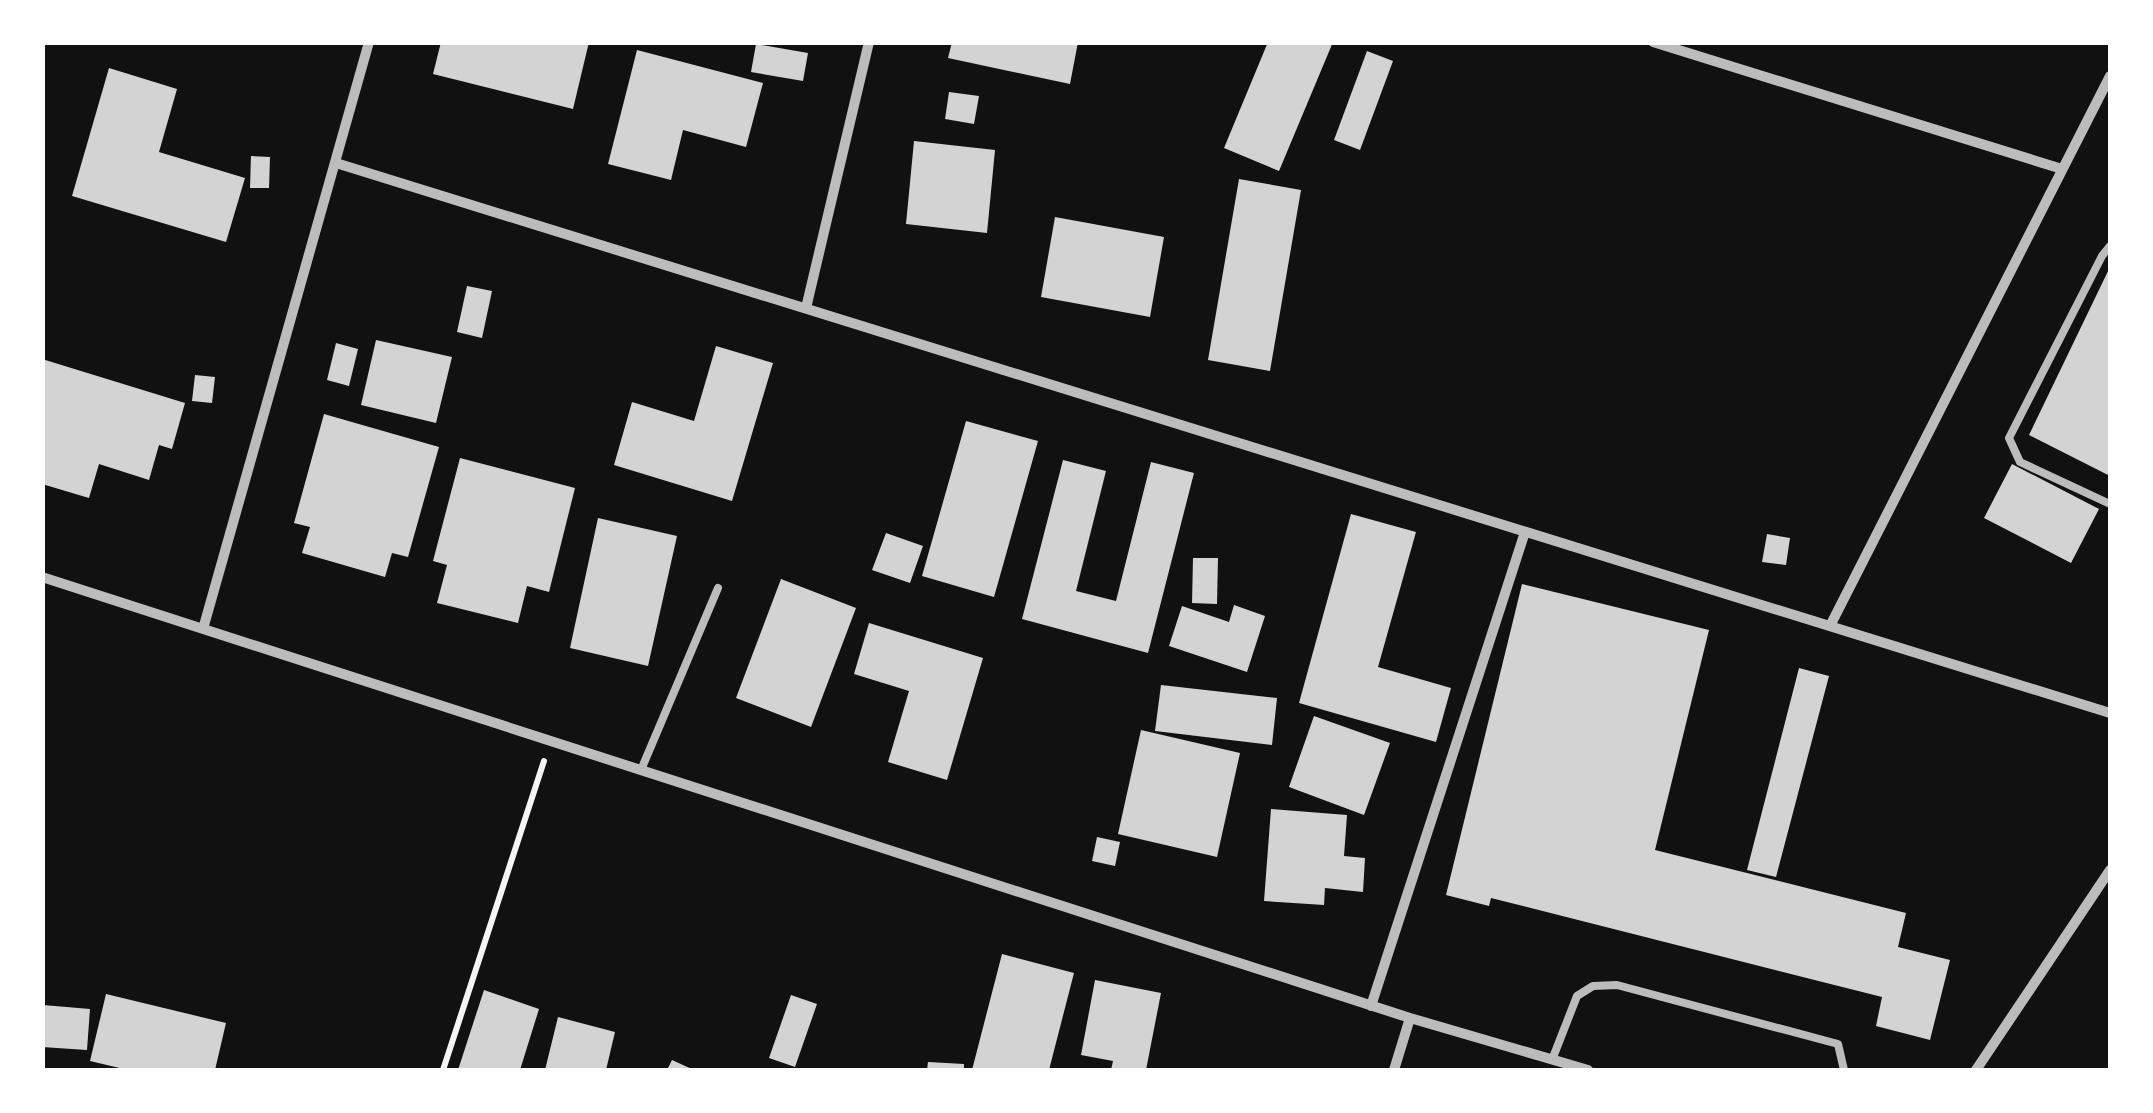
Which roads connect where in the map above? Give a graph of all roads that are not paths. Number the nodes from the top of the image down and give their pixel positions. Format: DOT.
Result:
graph roads {
  1 [pos="369,42"];
  2 [pos="868,42"];
  3 [pos="1653,42"];
  4 [pos="2110,76"];
  5 [pos="336,162"];
  6 [pos="2062,170"];
  7 [pos="2110,246"];
  8 [pos="806,308"];
  9 [pos="2110,504"];
  10 [pos="1525,532"];
  11 [pos="42,577"];
  12 [pos="718,588"];
  13 [pos="1830,626"];
  14 [pos="203,629"];
  15 [pos="2110,713"];
  16 [pos="640,770"];
  17 [pos="2110,870"];
  18 [pos="1370,1006"];
  19 [pos="1410,1018"];
  20 [pos="1552,1060"];
  21 [pos="1394,1070"];
  22 [pos="1588,1070"];
  23 [pos="1844,1070"];
  24 [pos="1976,1070"];
  1 -- 5 [label="street"];
  2 -- 8 [label="street"];
  3 -- 6 [label="street"];
  4 -- 6 [label="street"];
  5 -- 8 [label="street"];
  5 -- 14 [label="street"];
  6 -- 13 [label="street"];
  7 -- 9 [label="lane"];
  8 -- 10 [label="street"];
  10 -- 13 [label="street"];
  10 -- 18 [label="street"];
  11 -- 14 [label="street"];
  12 -- 16 [label="lane"];
  13 -- 15 [label="street"];
  14 -- 16 [label="street"];
  16 -- 18 [label="street"];
  17 -- 24 [label="street"];
  18 -- 19 [label="street"];
  19 -- 20 [label="street"];
  19 -- 21 [label="street"];
  20 -- 22 [label="street"];
  20 -- 23 [label="lane"];
}
